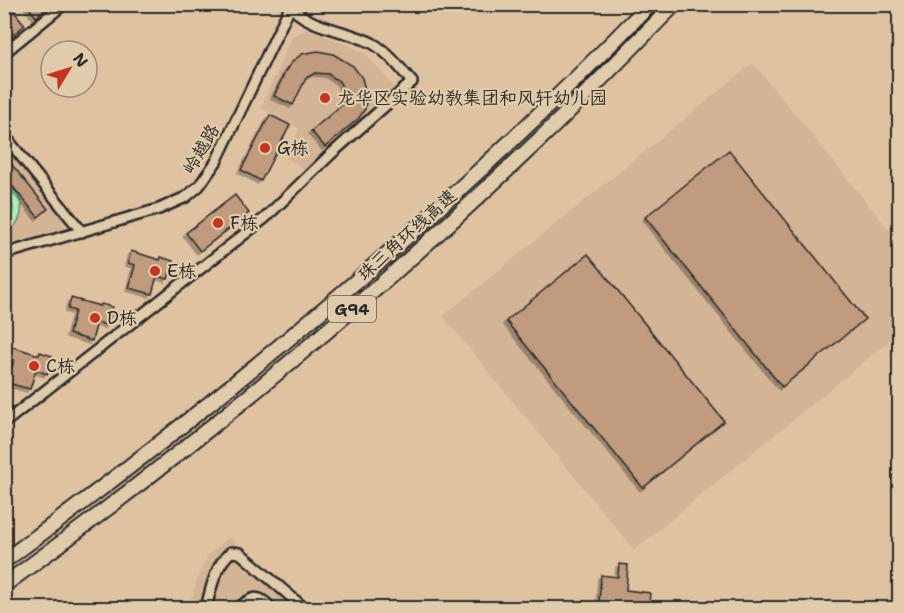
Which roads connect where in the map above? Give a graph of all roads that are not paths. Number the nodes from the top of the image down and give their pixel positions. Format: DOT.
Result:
graph roads {
  1 [pos="64,4"];
  2 [pos="650,4"];
  3 [pos="675,4"];
  4 [pos="289,6"];
  5 [pos="4,53"];
  6 [pos="4,135"];
  7 [pos="82,232"];
  8 [pos="4,254"];
  9 [pos="4,423"];
  10 [pos="4,561"];
  11 [pos="4,585"];
  12 [pos="206,609"];
  13 [pos="238,609"];
  14 [pos="271,609"];
  15 [pos="304,609"];
  1 -- 5 [label="street"];
  2 -- 10 [label="highway, 珠三角环线高速 / G94"];
  3 -- 11 [label="highway, 珠三角环线高速 / G94"];
  4 -- 7 [label="street, 岭越路"];
  4 -- 9 [label="street"];
  6 -- 7 [label="street"];
  7 -- 8 [label="street, 岭越路"];
  12 -- 15 [label="street"];
  13 -- 14 [label="street"];
}
